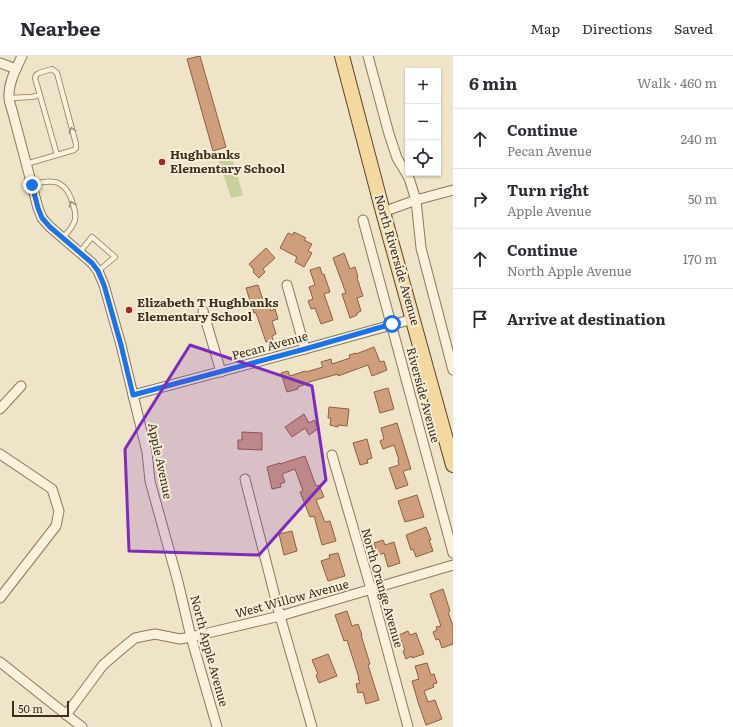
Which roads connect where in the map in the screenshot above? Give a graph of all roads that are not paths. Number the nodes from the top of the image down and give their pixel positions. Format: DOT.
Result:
graph roads {
  1 [pos="22,56"];
  2 [pos="342,56"];
  3 [pos="368,56"];
  4 [pos="0,63"];
  5 [pos="16,69"];
  6 [pos="40,95"];
  7 [pos="9,98"];
  8 [pos="57,155"];
  9 [pos="26,164"];
  10 [pos="32,185"];
  11 [pos="453,190"];
  12 [pos="416,200"];
  13 [pos="383,212"];
  14 [pos="363,220"];
  15 [pos="63,238"];
  16 [pos="79,253"];
  17 [pos="98,271"];
  18 [pos="287,285"];
  19 [pos="203,311"];
  20 [pos="413,318"];
  21 [pos="392,324"];
  22 [pos="305,349"];
  23 [pos="453,370"];
  24 [pos="221,372"];
  25 [pos="21,386"];
  26 [pos="133,395"];
  27 [pos="0,409"];
  28 [pos="0,454"];
  29 [pos="332,455"];
  30 [pos="453,464"];
  31 [pos="245,479"];
  32 [pos="453,553"];
  33 [pos="453,565"];
  34 [pos="178,582"];
  35 [pos="371,589"];
  36 [pos="0,598"];
  37 [pos="280,616"];
  38 [pos="191,637"];
  39 [pos="0,662"];
  40 [pos="66,715"];
  41 [pos="82,727"];
  42 [pos="217,727"];
  43 [pos="312,727"];
  44 [pos="408,727"];
  1 -- 5 [label="street"];
  2 -- 13 [label="main road, North Riverside Avenue"];
  3 -- 12 [label="street, North Riverside Avenue"];
  4 -- 5 [label="street"];
  5 -- 7 [label="street"];
  6 -- 7 [label="lane"];
  6 -- 8 [label="lane"];
  8 -- 6 [label="lane, one-way"];
  7 -- 9 [label="street"];
  8 -- 9 [label="lane"];
  9 -- 10 [label="street"];
  10 -- 15 [label="street"];
  15 -- 10 [label="lane, one-way"];
  11 -- 12 [label="street"];
  12 -- 13 [label="street"];
  12 -- 23 [label="street, North Riverside Avenue"];
  13 -- 20 [label="main road, North Riverside Avenue"];
  14 -- 21 [label="street, Riverside Avenue"];
  15 -- 16 [label="street"];
  16 -- 17 [label="street"];
  16 -- 17 [label="lane"];
  17 -- 26 [label="street, Apple Avenue"];
  18 -- 22 [label="street"];
  19 -- 24 [label="street"];
  20 -- 21 [label="street, Pecan Avenue"];
  20 -- 30 [label="main road, North Riverside Avenue"];
  21 -- 22 [label="street, Pecan Avenue"];
  21 -- 32 [label="street, Riverside Avenue"];
  22 -- 24 [label="street, Pecan Avenue"];
  24 -- 26 [label="street, Pecan Avenue"];
  25 -- 27 [label="street"];
  26 -- 34 [label="street, Apple Avenue"];
  28 -- 36 [label="street"];
  29 -- 35 [label="street, North Orange Avenue"];
  31 -- 37 [label="street"];
  33 -- 35 [label="street, West Willow Avenue"];
  34 -- 38 [label="street, North Apple Avenue"];
  35 -- 37 [label="street, West Willow Avenue"];
  35 -- 44 [label="street, North Orange Avenue"];
  37 -- 38 [label="street, West Willow Avenue"];
  37 -- 43 [label="street"];
  38 -- 40 [label="street, West Willow Avenue"];
  38 -- 42 [label="street, North Apple Avenue"];
  39 -- 40 [label="street"];
  40 -- 41 [label="street"];
}
